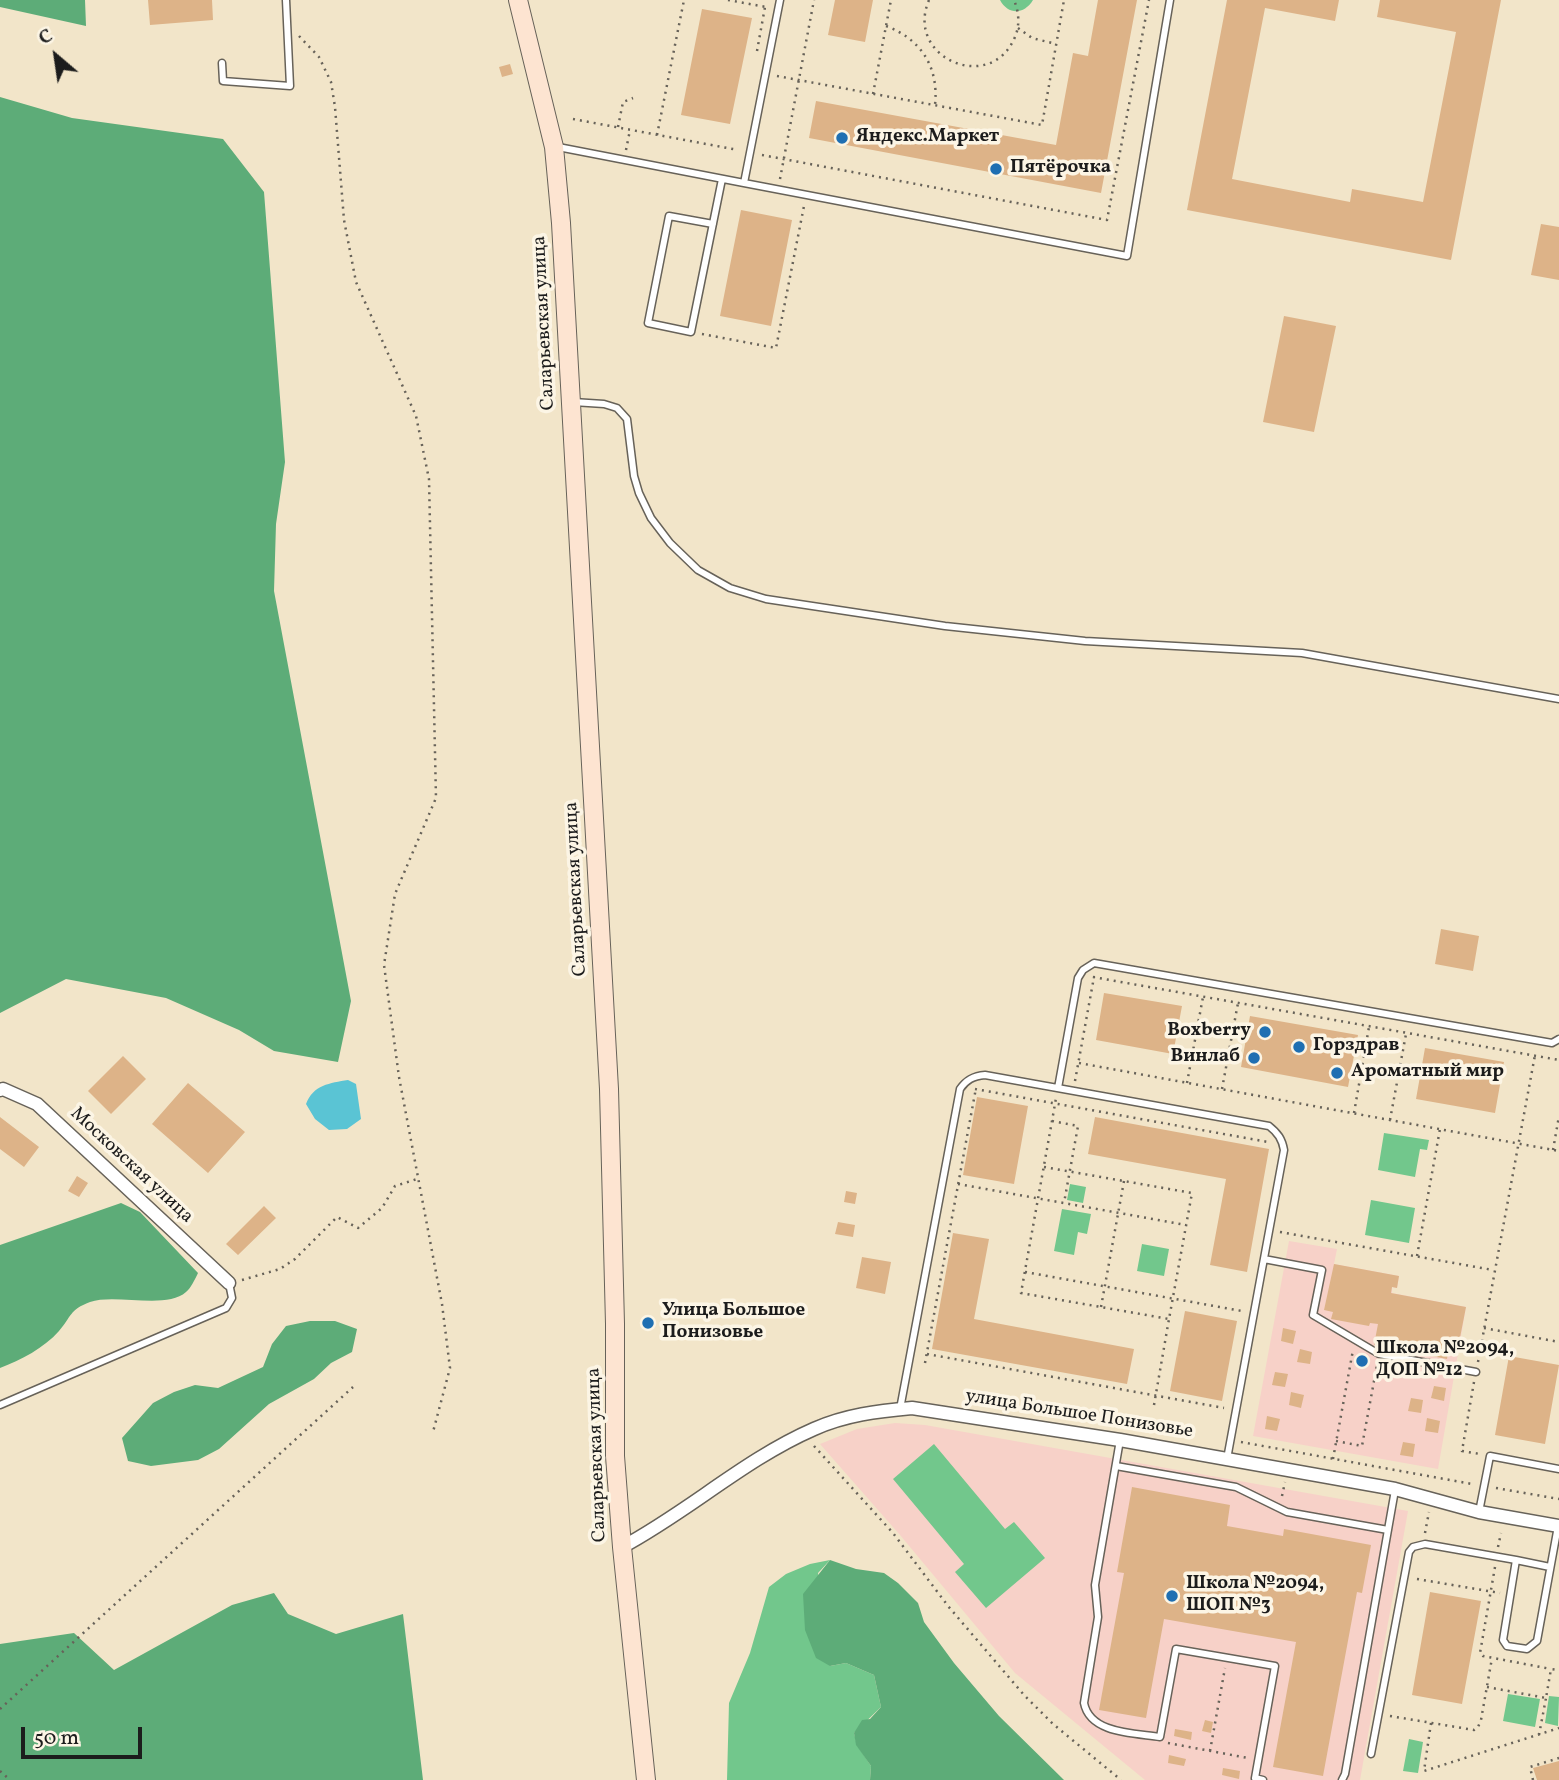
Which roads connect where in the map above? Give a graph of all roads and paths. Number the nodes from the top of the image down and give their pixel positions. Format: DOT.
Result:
graph roads {
  1 [pos="286,0"];
  2 [pos="518,0"];
  3 [pos="684,0"];
  4 [pos="728,0"];
  5 [pos="759,0"];
  6 [pos="780,0"];
  7 [pos="814,0"];
  8 [pos="891,0"];
  9 [pos="929,0"];
  10 [pos="1014,0"];
  11 [pos="1065,0"];
  12 [pos="1149,0"];
  13 [pos="1170,0"];
  14 [pos="757,6"];
  15 [pos="778,10"];
  16 [pos="288,24"];
  17 [pos="886,26"];
  18 [pos="1018,29"];
  19 [pos="1056,44"];
  20 [pos="222,63"];
  21 [pos="766,74"];
  22 [pos="799,80"];
  23 [pos="873,94"];
  24 [pos="634,98"];
  25 [pos="935,105"];
  26 [pos="573,119"];
  27 [pos="618,127"];
  28 [pos="630,130"];
  29 [pos="657,135"];
  30 [pos="554,146"];
  31 [pos="750,152"];
  32 [pos="784,159"];
  33 [pos="624,160"];
  34 [pos="722,179"];
  35 [pos="744,183"];
  36 [pos="778,189"];
  37 [pos="806,195"];
  38 [pos="713,224"];
  39 [pos="691,332"];
  40 [pos="571,402"];
  41 [pos="1559,699"];
  42 [pos="1080,975"];
  43 [pos="1094,977"];
  44 [pos="1203,997"];
  45 [pos="1238,1003"];
  46 [pos="1369,1026"];
  47 [pos="1406,1032"];
  48 [pos="1537,1040"];
  49 [pos="1559,1040"];
  50 [pos="1535,1056"];
  51 [pos="1559,1060"];
  52 [pos="1079,1063"];
  53 [pos="1188,1083"];
  54 [pos="962,1086"];
  55 [pos="1058,1088"];
  56 [pos="976,1089"];
  57 [pos="1222,1089"];
  58 [pos="0,1090"];
  59 [pos="1074,1091"];
  60 [pos="1054,1110"];
  61 [pos="1354,1113"];
  62 [pos="1559,1116"];
  63 [pos="1390,1120"];
  64 [pos="1052,1121"];
  65 [pos="1440,1129"];
  66 [pos="1518,1143"];
  67 [pos="1283,1145"];
  68 [pos="1553,1150"];
  69 [pos="1559,1151"];
  70 [pos="1044,1167"];
  71 [pos="1070,1171"];
  72 [pos="419,1179"];
  73 [pos="1124,1181"];
  74 [pos="958,1184"];
  75 [pos="1038,1198"];
  76 [pos="1064,1203"];
  77 [pos="1118,1213"];
  78 [pos="1186,1225"];
  79 [pos="1269,1230"];
  80 [pos="1417,1256"];
  81 [pos="1264,1259"];
  82 [pos="1495,1270"];
  83 [pos="1025,1272"];
  84 [pos="229,1283"];
  85 [pos="1105,1286"];
  86 [pos="1173,1298"];
  87 [pos="1101,1307"];
  88 [pos="1242,1311"];
  89 [pos="1169,1319"];
  90 [pos="1484,1328"];
  91 [pos="1355,1340"];
  92 [pos="1559,1342"];
  93 [pos="927,1354"];
  94 [pos="1379,1354"];
  95 [pos="925,1363"];
  96 [pos="1476,1372"];
  97 [pos="353,1387"];
  98 [pos="1155,1396"];
  99 [pos="0,1405"];
  100 [pos="1154,1405"];
  101 [pos="1224,1408"];
  102 [pos="900,1409"];
  103 [pos="433,1432"];
  104 [pos="1120,1440"];
  105 [pos="1231,1440"];
  106 [pos="1336,1441"];
  107 [pos="810,1442"];
  108 [pos="1490,1456"];
  109 [pos="1227,1459"];
  110 [pos="1333,1459"];
  111 [pos="1116,1466"];
  112 [pos="1559,1469"];
  113 [pos="1285,1481"];
  114 [pos="1485,1486"];
  115 [pos="1395,1489"];
  116 [pos="1559,1499"];
  117 [pos="1280,1508"];
  118 [pos="1429,1512"];
  119 [pos="1479,1512"];
  120 [pos="1558,1526"];
  121 [pos="1388,1530"];
  122 [pos="1423,1545"];
  123 [pos="622,1547"];
  124 [pos="1516,1560"];
  125 [pos="1550,1567"];
  126 [pos="1402,1576"];
  127 [pos="1510,1595"];
  128 [pos="1227,1658"];
  129 [pos="1492,1658"];
  130 [pos="1559,1670"];
  131 [pos="1487,1687"];
  132 [pos="1546,1698"];
  133 [pos="0,1709"];
  134 [pos="1378,1714"];
  135 [pos="1431,1723"];
  136 [pos="1559,1728"];
  137 [pos="1539,1735"];
  138 [pos="1160,1737"];
  139 [pos="1210,1751"];
  140 [pos="1371,1754"];
  141 [pos="1559,1759"];
  142 [pos="1258,1760"];
  143 [pos="0,1771"];
  144 [pos="1534,1779"];
  145 [pos="10,1780"];
  146 [pos="646,1780"];
  147 [pos="1121,1780"];
  148 [pos="1263,1780"];
  149 [pos="1342,1780"];
  1 -- 16 [label="lane"];
  2 -- 30 [label="street, Саларьевская улица"];
  3 -- 29 [label="path"];
  4 -- 14 [label="path"];
  5 -- 14 [label="path"];
  6 -- 15 [label="lane"];
  7 -- 22 [label="path"];
  8 -- 17 [label="path"];
  9 -- 18 [label="path"];
  10 -- 18 [label="path"];
  11 -- 19 [label="path"];
  12 -- 32 [label="path"];
  13 -- 37 [label="lane"];
  14 -- 15 [label="path"];
  15 -- 21 [label="lane"];
  16 -- 20 [label="lane"];
  16 -- 72 [label="path"];
  17 -- 23 [label="path"];
  17 -- 25 [label="path"];
  18 -- 19 [label="path"];
  19 -- 25 [label="path"];
  21 -- 22 [label="path"];
  21 -- 31 [label="lane"];
  22 -- 23 [label="path"];
  22 -- 32 [label="path"];
  23 -- 25 [label="path"];
  24 -- 27 [label="path"];
  26 -- 27 [label="path"];
  27 -- 28 [label="path"];
  28 -- 29 [label="path"];
  28 -- 33 [label="path"];
  29 -- 31 [label="path"];
  30 -- 33 [label="lane"];
  30 -- 40 [label="street, Саларьевская улица"];
  31 -- 32 [label="path"];
  31 -- 35 [label="lane"];
  32 -- 36 [label="path"];
  33 -- 34 [label="lane"];
  34 -- 35 [label="lane"];
  34 -- 38 [label="lane"];
  35 -- 36 [label="lane"];
  36 -- 37 [label="lane"];
  37 -- 39 [label="path"];
  38 -- 39 [label="lane"];
  38 -- 39 [label="lane"];
  40 -- 41 [label="lane"];
  40 -- 123 [label="street, Саларьевская улица"];
  42 -- 43 [label="path"];
  42 -- 48 [label="lane"];
  42 -- 55 [label="lane"];
  43 -- 44 [label="path"];
  43 -- 52 [label="path"];
  44 -- 45 [label="path"];
  44 -- 53 [label="path"];
  45 -- 46 [label="path"];
  45 -- 57 [label="path"];
  46 -- 47 [label="path"];
  46 -- 61 [label="path"];
  47 -- 50 [label="path"];
  47 -- 63 [label="path"];
  48 -- 49 [label="lane"];
  48 -- 50 [label="path"];
  50 -- 51 [label="path"];
  50 -- 66 [label="path"];
  52 -- 53 [label="path"];
  52 -- 59 [label="path"];
  53 -- 57 [label="path"];
  54 -- 55 [label="lane"];
  54 -- 56 [label="path"];
  54 -- 102 [label="lane"];
  55 -- 59 [label="lane"];
  56 -- 67 [label="path"];
  56 -- 74 [label="path"];
  57 -- 61 [label="path"];
  58 -- 84 [label="street, Московская улица"];
  59 -- 67 [label="lane"];
  60 -- 64 [label="path"];
  61 -- 63 [label="path"];
  62 -- 68 [label="path"];
  63 -- 65 [label="path"];
  64 -- 70 [label="path"];
  64 -- 71 [label="path"];
  65 -- 66 [label="path"];
  65 -- 80 [label="path"];
  66 -- 68 [label="path"];
  66 -- 82 [label="path"];
  67 -- 79 [label="lane"];
  68 -- 69 [label="path"];
  70 -- 71 [label="path"];
  70 -- 75 [label="path"];
  71 -- 73 [label="path"];
  71 -- 76 [label="path"];
  72 -- 84 [label="path"];
  72 -- 103 [label="path"];
  73 -- 77 [label="path"];
  73 -- 78 [label="path"];
  74 -- 75 [label="path"];
  74 -- 93 [label="path"];
  75 -- 76 [label="path"];
  75 -- 83 [label="path"];
  76 -- 77 [label="path"];
  77 -- 78 [label="path"];
  77 -- 85 [label="path"];
  78 -- 86 [label="path"];
  79 -- 80 [label="path"];
  79 -- 81 [label="lane"];
  80 -- 82 [label="path"];
  81 -- 91 [label="lane"];
  81 -- 105 [label="lane"];
  82 -- 90 [label="path"];
  83 -- 85 [label="path"];
  83 -- 87 [label="path"];
  84 -- 99 [label="lane"];
  85 -- 86 [label="path"];
  85 -- 87 [label="path"];
  86 -- 88 [label="path"];
  86 -- 89 [label="path"];
  87 -- 89 [label="path"];
  89 -- 98 [label="path"];
  90 -- 92 [label="path"];
  90 -- 96 [label="path"];
  91 -- 94 [label="lane"];
  91 -- 106 [label="path"];
  93 -- 95 [label="path"];
  93 -- 98 [label="path"];
  94 -- 96 [label="lane"];
  94 -- 106 [label="path"];
  96 -- 108 [label="path"];
  97 -- 133 [label="path"];
  98 -- 100 [label="path"];
  98 -- 101 [label="path"];
  102 -- 104 [label="street, улица Большое Понизовье"];
  102 -- 123 [label="street, улица Большое Понизовье"];
  104 -- 109 [label="street, улица Большое Понизовье"];
  104 -- 111 [label="lane"];
  105 -- 109 [label="lane"];
  105 -- 110 [label="path"];
  106 -- 110 [label="path"];
  107 -- 147 [label="path"];
  108 -- 112 [label="lane"];
  108 -- 114 [label="lane"];
  109 -- 115 [label="street, улица Большое Понизовье"];
  110 -- 114 [label="path"];
  111 -- 117 [label="lane"];
  111 -- 138 [label="lane"];
  113 -- 117 [label="path"];
  114 -- 116 [label="path"];
  114 -- 119 [label="lane"];
  115 -- 119 [label="street, улица Большое Понизовье"];
  115 -- 121 [label="lane"];
  117 -- 121 [label="lane"];
  118 -- 122 [label="path"];
  119 -- 120 [label="street, улица Большое Понизовье"];
  120 -- 125 [label="lane"];
  121 -- 149 [label="lane"];
  122 -- 124 [label="lane"];
  122 -- 126 [label="lane"];
  123 -- 146 [label="street, Саларьевская улица"];
  124 -- 125 [label="lane"];
  124 -- 127 [label="lane"];
  125 -- 127 [label="lane"];
  126 -- 127 [label="path"];
  126 -- 134 [label="lane"];
  128 -- 138 [label="lane"];
  128 -- 139 [label="path"];
  128 -- 142 [label="lane"];
  129 -- 131 [label="path"];
  130 -- 132 [label="path"];
  131 -- 132 [label="path"];
  131 -- 135 [label="path"];
  132 -- 137 [label="path"];
  134 -- 135 [label="path"];
  134 -- 140 [label="lane"];
  135 -- 137 [label="path"];
  136 -- 137 [label="path"];
  138 -- 139 [label="path"];
  139 -- 142 [label="path"];
  141 -- 144 [label="path"];
  142 -- 148 [label="lane"];
  143 -- 145 [label="path"];
}
